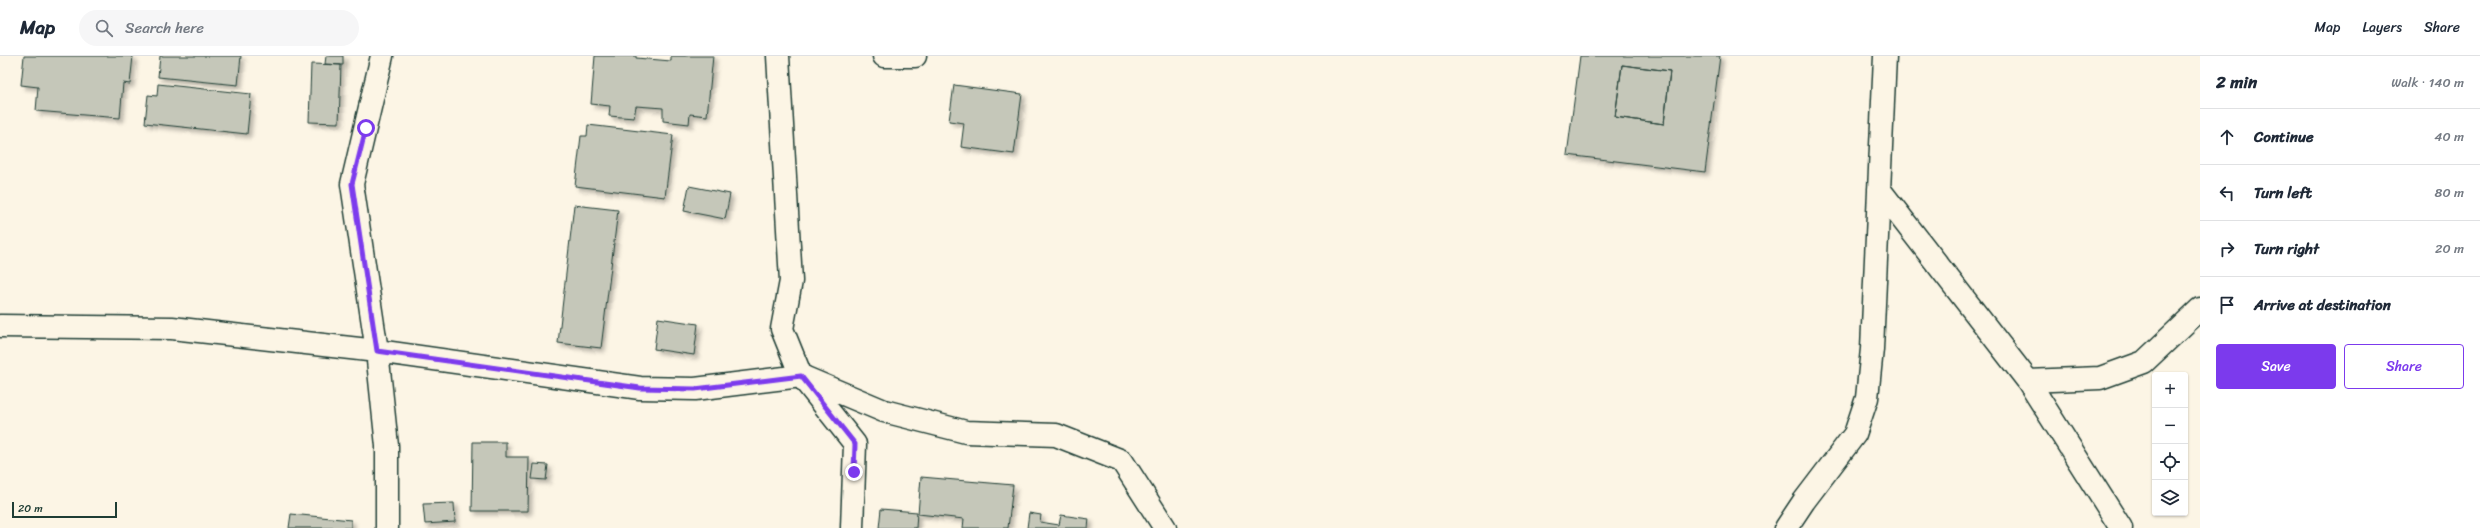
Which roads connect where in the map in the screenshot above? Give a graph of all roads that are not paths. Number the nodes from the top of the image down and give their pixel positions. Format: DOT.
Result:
graph roads {
  1 [pos="382,56"];
  2 [pos="778,56"];
  3 [pos="884,56"];
  4 [pos="915,56"];
  5 [pos="1885,56"];
  6 [pos="1878,188"];
  7 [pos="2200,309"];
  8 [pos="0,326"];
  9 [pos="377,351"];
  10 [pos="801,376"];
  11 [pos="2028,380"];
  12 [pos="386,528"];
  13 [pos="852,528"];
  14 [pos="1166,528"];
  15 [pos="1786,528"];
  16 [pos="2120,528"];
  1 -- 9 [label="street"];
  2 -- 10 [label="street"];
  3 -- 4 [label="street"];
  5 -- 6 [label="street"];
  6 -- 11 [label="street"];
  6 -- 15 [label="street"];
  7 -- 11 [label="street"];
  8 -- 9 [label="street"];
  9 -- 10 [label="street"];
  9 -- 12 [label="street"];
  10 -- 13 [label="street"];
  10 -- 14 [label="street"];
  11 -- 16 [label="street"];
}
